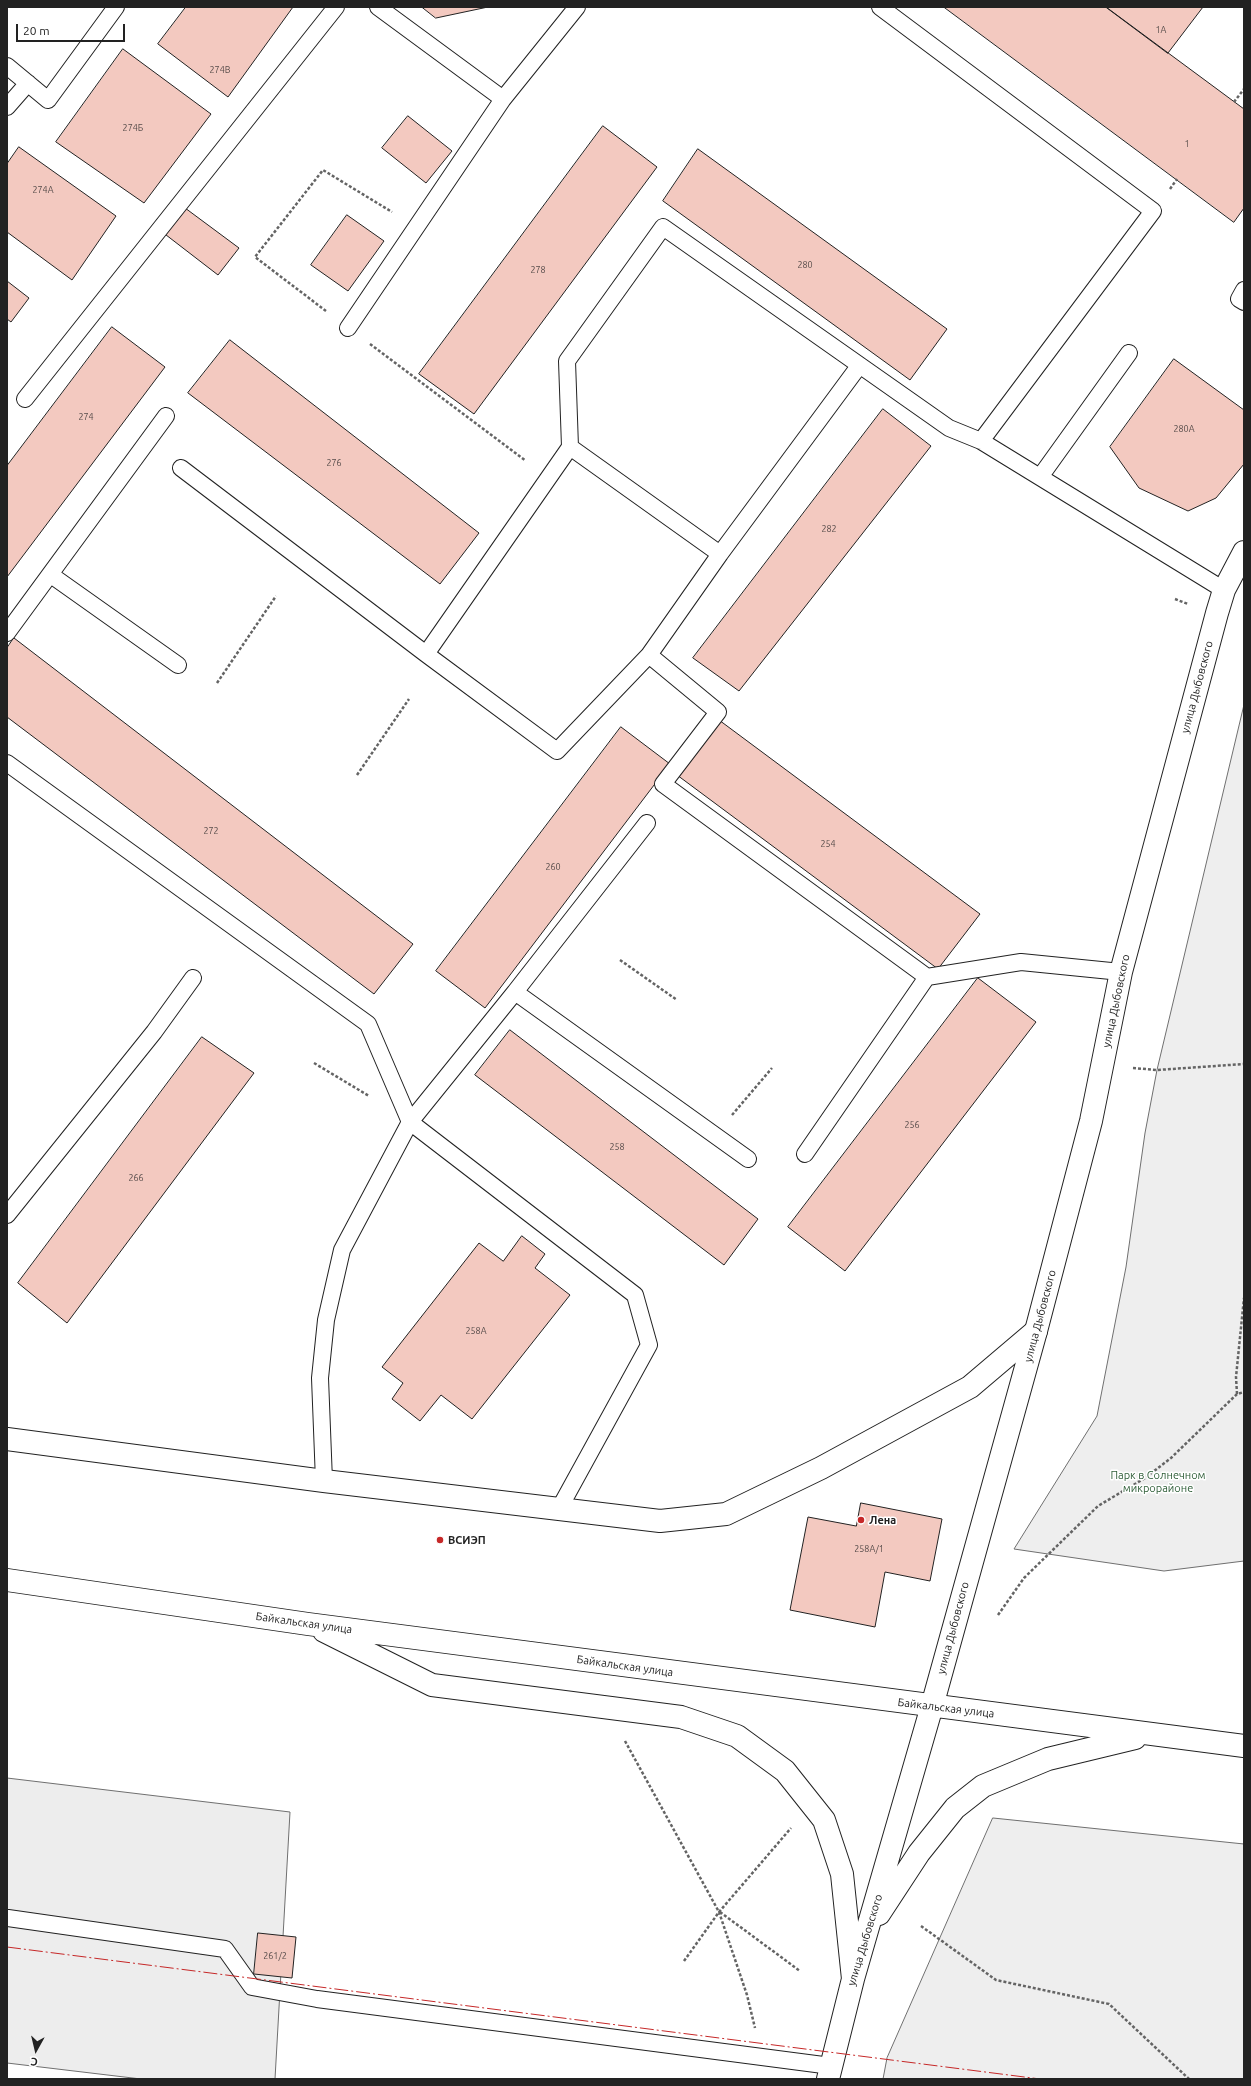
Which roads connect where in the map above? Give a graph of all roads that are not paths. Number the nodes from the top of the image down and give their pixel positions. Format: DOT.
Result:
graph roads {
  1 [pos="116,7"];
  2 [pos="336,7"];
  3 [pos="378,7"];
  4 [pos="577,7"];
  5 [pos="880,7"];
  6 [pos="7,66"];
  7 [pos="28,83"];
  8 [pos="504,99"];
  9 [pos="7,107"];
  10 [pos="1244,290"];
  11 [pos="1244,302"];
  12 [pos="348,328"];
  13 [pos="1129,353"];
  14 [pos="859,366"];
  15 [pos="25,399"];
  16 [pos="166,416"];
  17 [pos="981,442"];
  18 [pos="570,447"];
  19 [pos="181,468"];
  20 [pos="1040,477"];
  21 [pos="1244,552"];
  22 [pos="720,554"];
  23 [pos="51,575"];
  24 [pos="1224,590"];
  25 [pos="7,633"];
  26 [pos="426,654"];
  27 [pos="649,655"];
  28 [pos="178,665"];
  29 [pos="7,764"];
  30 [pos="647,823"];
  31 [pos="1121,972"];
  32 [pos="927,977"];
  33 [pos="193,978"];
  34 [pos="515,992"];
  35 [pos="410,1122"];
  36 [pos="805,1154"];
  37 [pos="748,1159"];
  38 [pos="7,1215"];
  39 [pos="1036,1331"];
  40 [pos="7,1439"];
  41 [pos="324,1481"];
  42 [pos="559,1509"];
  43 [pos="7,1580"];
  44 [pos="308,1624"];
  45 [pos="932,1706"];
  46 [pos="1147,1735"];
  47 [pos="1244,1746"];
  48 [pos="8,1918"];
  49 [pos="868,1931"];
  50 [pos="852,1979"];
  51 [pos="830,2073"];
  1 -- 7 [label="lane"];
  2 -- 15 [label="lane"];
  3 -- 8 [label="lane"];
  4 -- 8 [label="lane"];
  5 -- 17 [label="lane"];
  6 -- 7 [label="lane"];
  7 -- 9 [label="lane"];
  8 -- 12 [label="lane"];
  10 -- 11 [label="lane"];
  13 -- 20 [label="lane"];
  14 -- 17 [label="lane"];
  14 -- 18 [label="lane"];
  14 -- 22 [label="lane"];
  16 -- 23 [label="lane"];
  17 -- 20 [label="lane"];
  18 -- 22 [label="lane"];
  18 -- 26 [label="lane"];
  19 -- 26 [label="lane"];
  20 -- 24 [label="lane"];
  21 -- 24 [label="main road, улица Дыбовского"];
  22 -- 27 [label="lane"];
  23 -- 25 [label="lane"];
  23 -- 28 [label="lane"];
  24 -- 31 [label="main road, улица Дыбовского"];
  26 -- 27 [label="lane"];
  27 -- 32 [label="lane"];
  29 -- 35 [label="lane"];
  30 -- 34 [label="lane"];
  31 -- 32 [label="lane"];
  31 -- 39 [label="main road, улица Дыбовского"];
  32 -- 36 [label="lane"];
  33 -- 38 [label="lane"];
  34 -- 35 [label="lane"];
  34 -- 37 [label="lane"];
  35 -- 41 [label="lane"];
  35 -- 42 [label="lane"];
  39 -- 42 [label="main road"];
  39 -- 45 [label="main road, улица Дыбовского"];
  40 -- 41 [label="main road"];
  41 -- 42 [label="main road"];
  43 -- 44 [label="main road, Байкальская улица"];
  44 -- 45 [label="main road, Байкальская улица"];
  44 -- 50 [label="main road"];
  45 -- 46 [label="main road, Байкальская улица"];
  45 -- 49 [label="main road, улица Дыбовского"];
  46 -- 47 [label="main road, Байкальская улица"];
  46 -- 49 [label="main road"];
  48 -- 51 [label="lane"];
  49 -- 50 [label="main road, улица Дыбовского"];
  50 -- 51 [label="main road, улица Дыбовского"];
}
